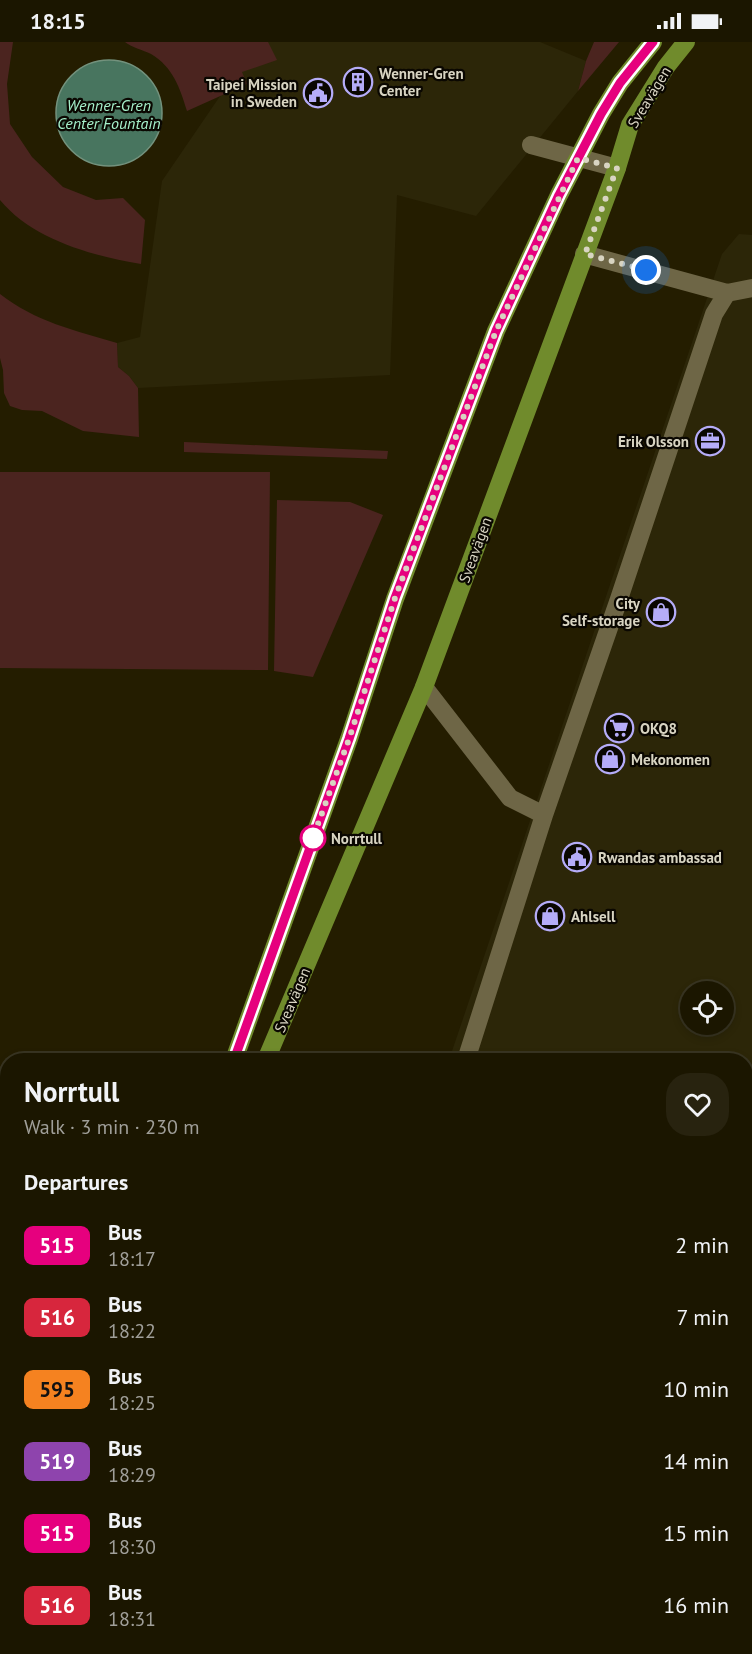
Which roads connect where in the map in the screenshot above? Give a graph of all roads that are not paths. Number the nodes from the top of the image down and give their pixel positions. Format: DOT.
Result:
graph roads {
  1 [pos="653,42"];
  2 [pos="686,42"];
  3 [pos="531,145"];
  4 [pos="578,158"];
  5 [pos="617,168"];
  6 [pos="585,254"];
  7 [pos="752,288"];
  8 [pos="727,292"];
  9 [pos="424,687"];
  10 [pos="544,815"];
  11 [pos="237,1053"];
  12 [pos="269,1053"];
  13 [pos="468,1053"];
  1 -- 4 [label="main road, Sveavägen"];
  2 -- 5 [label="main road, Sveavägen"];
  3 -- 4 [label="street"];
  4 -- 5 [label="street"];
  4 -- 11 [label="main road, Sveavägen"];
  5 -- 6 [label="main road, Sveavägen"];
  6 -- 8 [label="street"];
  6 -- 9 [label="main road, Sveavägen"];
  7 -- 8 [label="street"];
  8 -- 10 [label="street"];
  9 -- 10 [label="street"];
  9 -- 12 [label="main road, Sveavägen"];
  10 -- 13 [label="street"];
}
